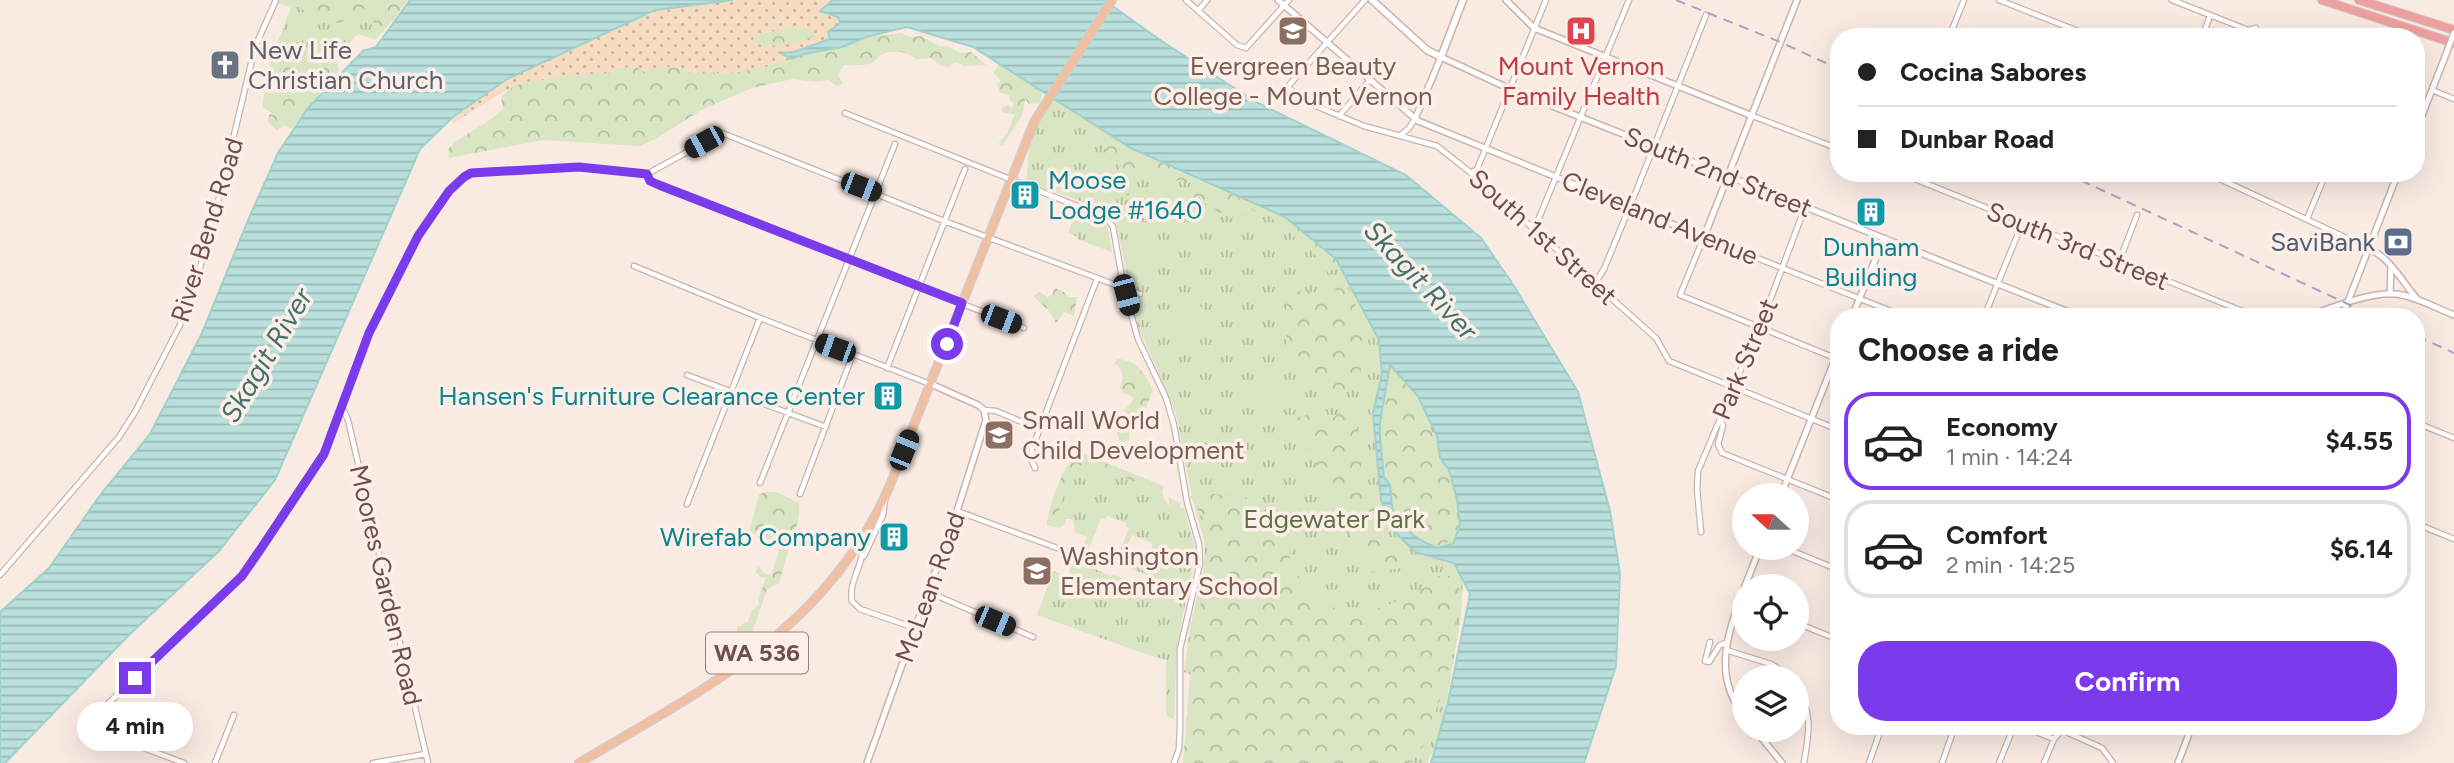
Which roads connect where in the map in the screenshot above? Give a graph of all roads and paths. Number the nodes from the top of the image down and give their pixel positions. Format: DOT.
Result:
graph roads {
  1 [pos="275,0"];
  2 [pos="1112,0"];
  3 [pos="1186,0"];
  4 [pos="1207,0"];
  5 [pos="1278,0"];
  6 [pos="1365,0"];
  7 [pos="1371,0"];
  8 [pos="1463,0"];
  9 [pos="1506,0"];
  10 [pos="1546,0"];
  11 [pos="1629,0"];
  12 [pos="1797,0"];
  13 [pos="1964,0"];
  14 [pos="1999,0"];
  15 [pos="2172,0"];
  16 [pos="2322,0"];
  17 [pos="2358,0"];
  18 [pos="1286,3"];
  19 [pos="1198,10"];
  20 [pos="1706,15"];
  21 [pos="2210,16"];
  22 [pos="1534,28"];
  23 [pos="1953,28"];
  24 [pos="2070,28"];
  25 [pos="2205,28"];
  26 [pos="2243,28"];
  27 [pos="2408,28"];
  28 [pos="2454,31"];
  29 [pos="2425,34"];
  30 [pos="1327,43"];
  31 [pos="2454,43"];
  32 [pos="1441,57"];
  33 [pos="1606,57"];
  34 [pos="1370,80"];
  35 [pos="1678,86"];
  36 [pos="1510,89"];
  37 [pos="2432,90"];
  38 [pos="2454,99"];
  39 [pos="2425,108"];
  40 [pos="845,113"];
  41 [pos="1750,115"];
  42 [pos="1339,116"];
  43 [pos="1581,117"];
  44 [pos="1415,119"];
  45 [pos="1401,135"];
  46 [pos="895,144"];
  47 [pos="1654,146"];
  48 [pos="1830,146"];
  49 [pos="1486,148"];
  50 [pos="964,169"];
  51 [pos="1471,173"];
  52 [pos="647,174"];
  53 [pos="1727,176"];
  54 [pos="1556,177"];
  55 [pos="1011,178"];
  56 [pos="1922,182"];
  57 [pos="2227,182"];
  58 [pos="2322,182"];
  59 [pos="2394,182"];
  60 [pos="876,193"];
  61 [pos="1630,207"];
  62 [pos="1805,207"];
  63 [pos="2137,215"];
  64 [pos="2307,219"];
  65 [pos="944,221"];
  66 [pos="2022,223"];
  67 [pos="1534,230"];
  68 [pos="988,237"];
  69 [pos="1704,237"];
  70 [pos="1884,239"];
  71 [pos="2368,248"];
  72 [pos="850,259"];
  73 [pos="2119,262"];
  74 [pos="634,266"];
  75 [pos="1782,267"];
  76 [pos="2392,267"];
  77 [pos="1097,279"];
  78 [pos="1595,283"];
  79 [pos="1998,283"];
  80 [pos="919,287"];
  81 [pos="1124,289"];
  82 [pos="1140,294"];
  83 [pos="2390,294"];
  84 [pos="1860,299"];
  85 [pos="2420,302"];
  86 [pos="962,303"];
  87 [pos="2347,304"];
  88 [pos="1856,308"];
  89 [pos="1883,308"];
  90 [pos="1988,308"];
  91 [pos="2059,308"];
  92 [pos="2235,308"];
  93 [pos="2334,308"];
  94 [pos="2345,308"];
  95 [pos="2454,314"];
  96 [pos="760,318"];
  97 [pos="1024,328"];
  98 [pos="1758,328"];
  99 [pos="817,341"];
  100 [pos="853,354"];
  101 [pos="1830,356"];
  102 [pos="887,368"];
  103 [pos="1830,371"];
  104 [pos="687,375"];
  105 [pos="931,384"];
  106 [pos="1734,388"];
  107 [pos="730,390"];
  108 [pos="342,407"];
  109 [pos="984,410"];
  110 [pos="789,412"];
  111 [pos="1720,418"];
  112 [pos="1812,419"];
  113 [pos="1830,426"];
  114 [pos="2425,426"];
  115 [pos="826,427"];
  116 [pos="1039,429"];
  117 [pos="2454,438"];
  118 [pos="1035,468"];
  119 [pos="1787,480"];
  120 [pos="1786,483"];
  121 [pos="760,484"];
  122 [pos="800,494"];
  123 [pos="885,495"];
  124 [pos="1830,497"];
  125 [pos="687,504"];
  126 [pos="957,511"];
  127 [pos="2425,527"];
  128 [pos="1701,532"];
  129 [pos="2454,539"];
  130 [pos="860,540"];
  131 [pos="1068,552"];
  132 [pos="1810,558"];
  133 [pos="862,560"];
  134 [pos="1830,566"];
  135 [pos="0,575"];
  136 [pos="927,592"];
  137 [pos="1732,627"];
  138 [pos="915,628"];
  139 [pos="1809,628"];
  140 [pos="1830,636"];
  141 [pos="1033,637"];
  142 [pos="1710,642"];
  143 [pos="1726,643"];
  144 [pos="1726,650"];
  145 [pos="1773,665"];
  146 [pos="1732,693"];
  147 [pos="234,715"];
  148 [pos="1879,735"];
  149 [pos="1952,735"];
  150 [pos="2010,735"];
  151 [pos="2044,735"];
  152 [pos="2058,735"];
  153 [pos="2073,735"];
  154 [pos="2189,735"];
  155 [pos="2054,739"];
  156 [pos="1765,742"];
  157 [pos="1807,742"];
  158 [pos="426,754"];
  159 [pos="184,763"];
  160 [pos="215,763"];
  161 [pos="373,763"];
  162 [pos="428,763"];
  163 [pos="579,763"];
  164 [pos="867,763"];
  165 [pos="1174,763"];
  166 [pos="1782,763"];
  167 [pos="1804,763"];
  168 [pos="1869,763"];
  169 [pos="1942,763"];
  170 [pos="1999,763"];
  171 [pos="2045,763"];
  172 [pos="2113,763"];
  173 [pos="2178,763"];
  1 -- 135 [label="street, River Bend Road"];
  2 -- 55 [label="main road, WA 536"];
  3 -- 19 [label="street"];
  4 -- 19 [label="street"];
  5 -- 18 [label="street"];
  6 -- 30 [label="street"];
  7 -- 32 [label="main road, South 2nd Street"];
  8 -- 32 [label="main road"];
  9 -- 22 [label="street"];
  10 -- 22 [label="street"];
  11 -- 33 [label="street"];
  12 -- 41 [label="street"];
  13 -- 23 [label="street"];
  14 -- 24 [label="street"];
  15 -- 21 [label="street"];
  16 -- 27 [label="highway"];
  17 -- 28 [label="highway"];
  18 -- 19 [label="street"];
  18 -- 30 [label="street"];
  20 -- 35 [label="street"];
  21 -- 25 [label="street"];
  21 -- 26 [label="street"];
  22 -- 33 [label="street"];
  22 -- 36 [label="street"];
  28 -- 37 [label="street, bridge"];
  29 -- 31 [label="highway"];
  30 -- 34 [label="street"];
  30 -- 42 [label="street, South 1st Street"];
  32 -- 36 [label="street, South 2nd Street"];
  32 -- 44 [label="street"];
  33 -- 35 [label="street"];
  33 -- 43 [label="street"];
  34 -- 42 [label="street"];
  34 -- 44 [label="street"];
  35 -- 41 [label="street"];
  35 -- 47 [label="street"];
  36 -- 43 [label="street, South 2nd Street"];
  36 -- 49 [label="street"];
  37 -- 38 [label="street"];
  37 -- 39 [label="street"];
  40 -- 55 [label="street"];
  41 -- 48 [label="street"];
  41 -- 53 [label="street"];
  42 -- 45 [label="street, South 1st Street"];
  43 -- 47 [label="street, South 2nd Street"];
  43 -- 54 [label="street"];
  44 -- 45 [label="street"];
  44 -- 49 [label="street, Cleveland Avenue"];
  45 -- 51 [label="street, South 1st Street"];
  46 -- 60 [label="street"];
  47 -- 53 [label="street, South 2nd Street"];
  47 -- 61 [label="street"];
  49 -- 51 [label="street"];
  49 -- 54 [label="street, Cleveland Avenue"];
  50 -- 65 [label="street"];
  51 -- 67 [label="street, South 1st Street"];
  52 -- 60 [label="street"];
  52 -- 72 [label="street"];
  52 -- 108 [label="street"];
  53 -- 62 [label="street, South 2nd Street"];
  53 -- 69 [label="street"];
  54 -- 61 [label="street, Cleveland Avenue"];
  54 -- 67 [label="street"];
  55 -- 68 [label="main road, WA 536"];
  55 -- 81 [label="street"];
  56 -- 66 [label="street, South 3rd Street"];
  57 -- 64 [label="street"];
  58 -- 64 [label="street"];
  59 -- 71 [label="street"];
  60 -- 65 [label="street"];
  60 -- 72 [label="street"];
  61 -- 69 [label="street, Cleveland Avenue"];
  61 -- 78 [label="street"];
  62 -- 70 [label="street, South 2nd Street"];
  62 -- 75 [label="street, Park Street"];
  63 -- 73 [label="street"];
  64 -- 71 [label="street"];
  65 -- 68 [label="street"];
  65 -- 80 [label="street"];
  66 -- 73 [label="street, South 3rd Street"];
  66 -- 79 [label="street"];
  67 -- 78 [label="street, South 1st Street"];
  68 -- 77 [label="street"];
  68 -- 86 [label="main road, WA 536"];
  69 -- 75 [label="street, Cleveland Avenue"];
  69 -- 98 [label="street"];
  70 -- 79 [label="street, South 2nd Street"];
  70 -- 84 [label="street"];
  71 -- 76 [label="street"];
  71 -- 87 [label="street"];
  72 -- 80 [label="street"];
  72 -- 99 [label="street"];
  73 -- 92 [label="street, South 3rd Street"];
  74 -- 96 [label="street"];
  75 -- 84 [label="street, Cleveland Avenue"];
  75 -- 98 [label="street, Park Street"];
  76 -- 83 [label="street"];
  76 -- 85 [label="street"];
  77 -- 81 [label="street"];
  77 -- 116 [label="street"];
  78 -- 106 [label="street, South 1st Street"];
  79 -- 90 [label="street"];
  79 -- 91 [label="street, South 2nd Street"];
  80 -- 86 [label="street"];
  80 -- 102 [label="street"];
  81 -- 82 [label="street"];
  81 -- 165 [label="street"];
  83 -- 85 [label="street"];
  83 -- 87 [label="street"];
  84 -- 88 [label="street"];
  84 -- 89 [label="street, Cleveland Avenue"];
  85 -- 95 [label="street"];
  86 -- 97 [label="street"];
  86 -- 105 [label="main road, WA 536"];
  87 -- 93 [label="street"];
  87 -- 94 [label="street"];
  96 -- 99 [label="street"];
  96 -- 107 [label="street"];
  98 -- 101 [label="street"];
  98 -- 106 [label="street, Park Street"];
  99 -- 100 [label="street"];
  99 -- 110 [label="street"];
  100 -- 102 [label="street"];
  100 -- 115 [label="street"];
  102 -- 105 [label="street"];
  103 -- 112 [label="street"];
  104 -- 107 [label="street"];
  105 -- 109 [label="street"];
  105 -- 123 [label="main road, WA 536"];
  106 -- 111 [label="street, Park Street"];
  106 -- 112 [label="street"];
  107 -- 110 [label="street"];
  107 -- 125 [label="street"];
  108 -- 158 [label="street, Moores Garden Road"];
  108 -- 159 [label="street"];
  109 -- 116 [label="street"];
  109 -- 126 [label="street, McLean Road"];
  110 -- 115 [label="street"];
  110 -- 121 [label="street"];
  111 -- 119 [label="street"];
  111 -- 128 [label="street, Park Street"];
  112 -- 113 [label="street"];
  112 -- 119 [label="street"];
  114 -- 117 [label="street"];
  115 -- 122 [label="street"];
  116 -- 118 [label="street"];
  119 -- 120 [label="street"];
  119 -- 124 [label="street"];
  123 -- 130 [label="main road, WA 536"];
  123 -- 133 [label="street"];
  126 -- 131 [label="street"];
  126 -- 136 [label="street, McLean Road"];
  127 -- 129 [label="street"];
  130 -- 133 [label="street"];
  130 -- 163 [label="main road, WA 536"];
  132 -- 134 [label="street"];
  133 -- 138 [label="street"];
  136 -- 138 [label="street, McLean Road"];
  136 -- 141 [label="street"];
  137 -- 143 [label="street"];
  138 -- 164 [label="street, McLean Road"];
  139 -- 140 [label="street"];
  142 -- 143 [label="street"];
  143 -- 144 [label="street"];
  144 -- 145 [label="street"];
  144 -- 146 [label="street"];
  147 -- 160 [label="street"];
  148 -- 168 [label="street"];
  149 -- 169 [label="street"];
  150 -- 170 [label="street"];
  151 -- 155 [label="street"];
  152 -- 155 [label="street"];
  153 -- 172 [label="street"];
  154 -- 173 [label="street"];
  155 -- 171 [label="street"];
  156 -- 166 [label="street"];
  157 -- 167 [label="street"];
  158 -- 161 [label="street"];
  158 -- 162 [label="street, Moores Garden Road"];
}
